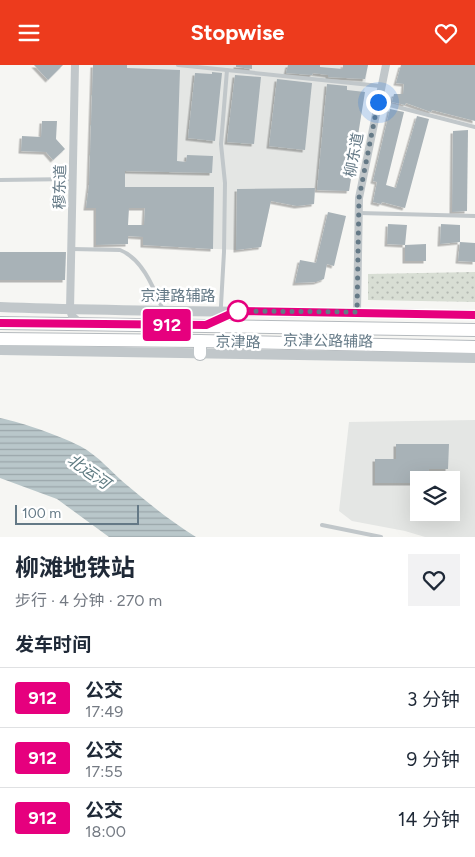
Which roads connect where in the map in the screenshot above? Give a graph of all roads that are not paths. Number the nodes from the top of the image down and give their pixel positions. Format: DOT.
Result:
graph roads {
  1 [pos="75,65"];
  2 [pos="178,65"];
  3 [pos="386,65"];
  4 [pos="227,70"];
  5 [pos="380,86"];
  6 [pos="378,102"];
  7 [pos="475,127"];
  8 [pos="74,179"];
  9 [pos="0,180"];
  10 [pos="359,213"];
  11 [pos="475,216"];
  12 [pos="72,249"];
  13 [pos="0,307"];
  14 [pos="70,310"];
  15 [pos="164,310"];
  16 [pos="357,312"];
  17 [pos="475,315"];
  18 [pos="217,320"];
  19 [pos="0,323"];
  20 [pos="48,324"];
  21 [pos="83,325"];
  22 [pos="475,330"];
  23 [pos="0,339"];
  24 [pos="200,347"];
  25 [pos="475,347"];
  26 [pos="0,350"];
  27 [pos="475,358"];
  28 [pos="322,525"];
  29 [pos="382,537"];
  1 -- 8 [label="street, 穆东道"];
  2 -- 4 [label="lane"];
  3 -- 5 [label="street, 柳东道"];
  4 -- 5 [label="lane"];
  4 -- 18 [label="lane"];
  5 -- 6 [label="street, 柳东道"];
  6 -- 7 [label="lane"];
  6 -- 10 [label="street, 柳东道"];
  8 -- 9 [label="lane"];
  8 -- 12 [label="street, 穆东道"];
  10 -- 11 [label="lane"];
  10 -- 16 [label="street, 柳东道"];
  12 -- 14 [label="street, 穆东道"];
  12 -- 15 [label="lane"];
  13 -- 14 [label="street, 京津路辅路"];
  14 -- 15 [label="street, 京津路辅路"];
  14 -- 20 [label="street"];
  14 -- 21 [label="street"];
  15 -- 18 [label="street, 京津路辅路"];
  16 -- 17 [label="street, 京津路辅路"];
  16 -- 18 [label="street, 京津路辅路"];
  18 -- 21 [label="main road, 京津路"];
  18 -- 22 [label="main road, 京津路"];
  19 -- 20 [label="main road, 京津路"];
  20 -- 21 [label="main road, 京津路"];
  23 -- 24 [label="main road, 京津路"];
  24 -- 25 [label="main road, 京津路"];
  24 -- 26 [label="street, 京津公路辅路"];
  24 -- 27 [label="street, 京津公路辅路"];
  28 -- 29 [label="lane"];
}
